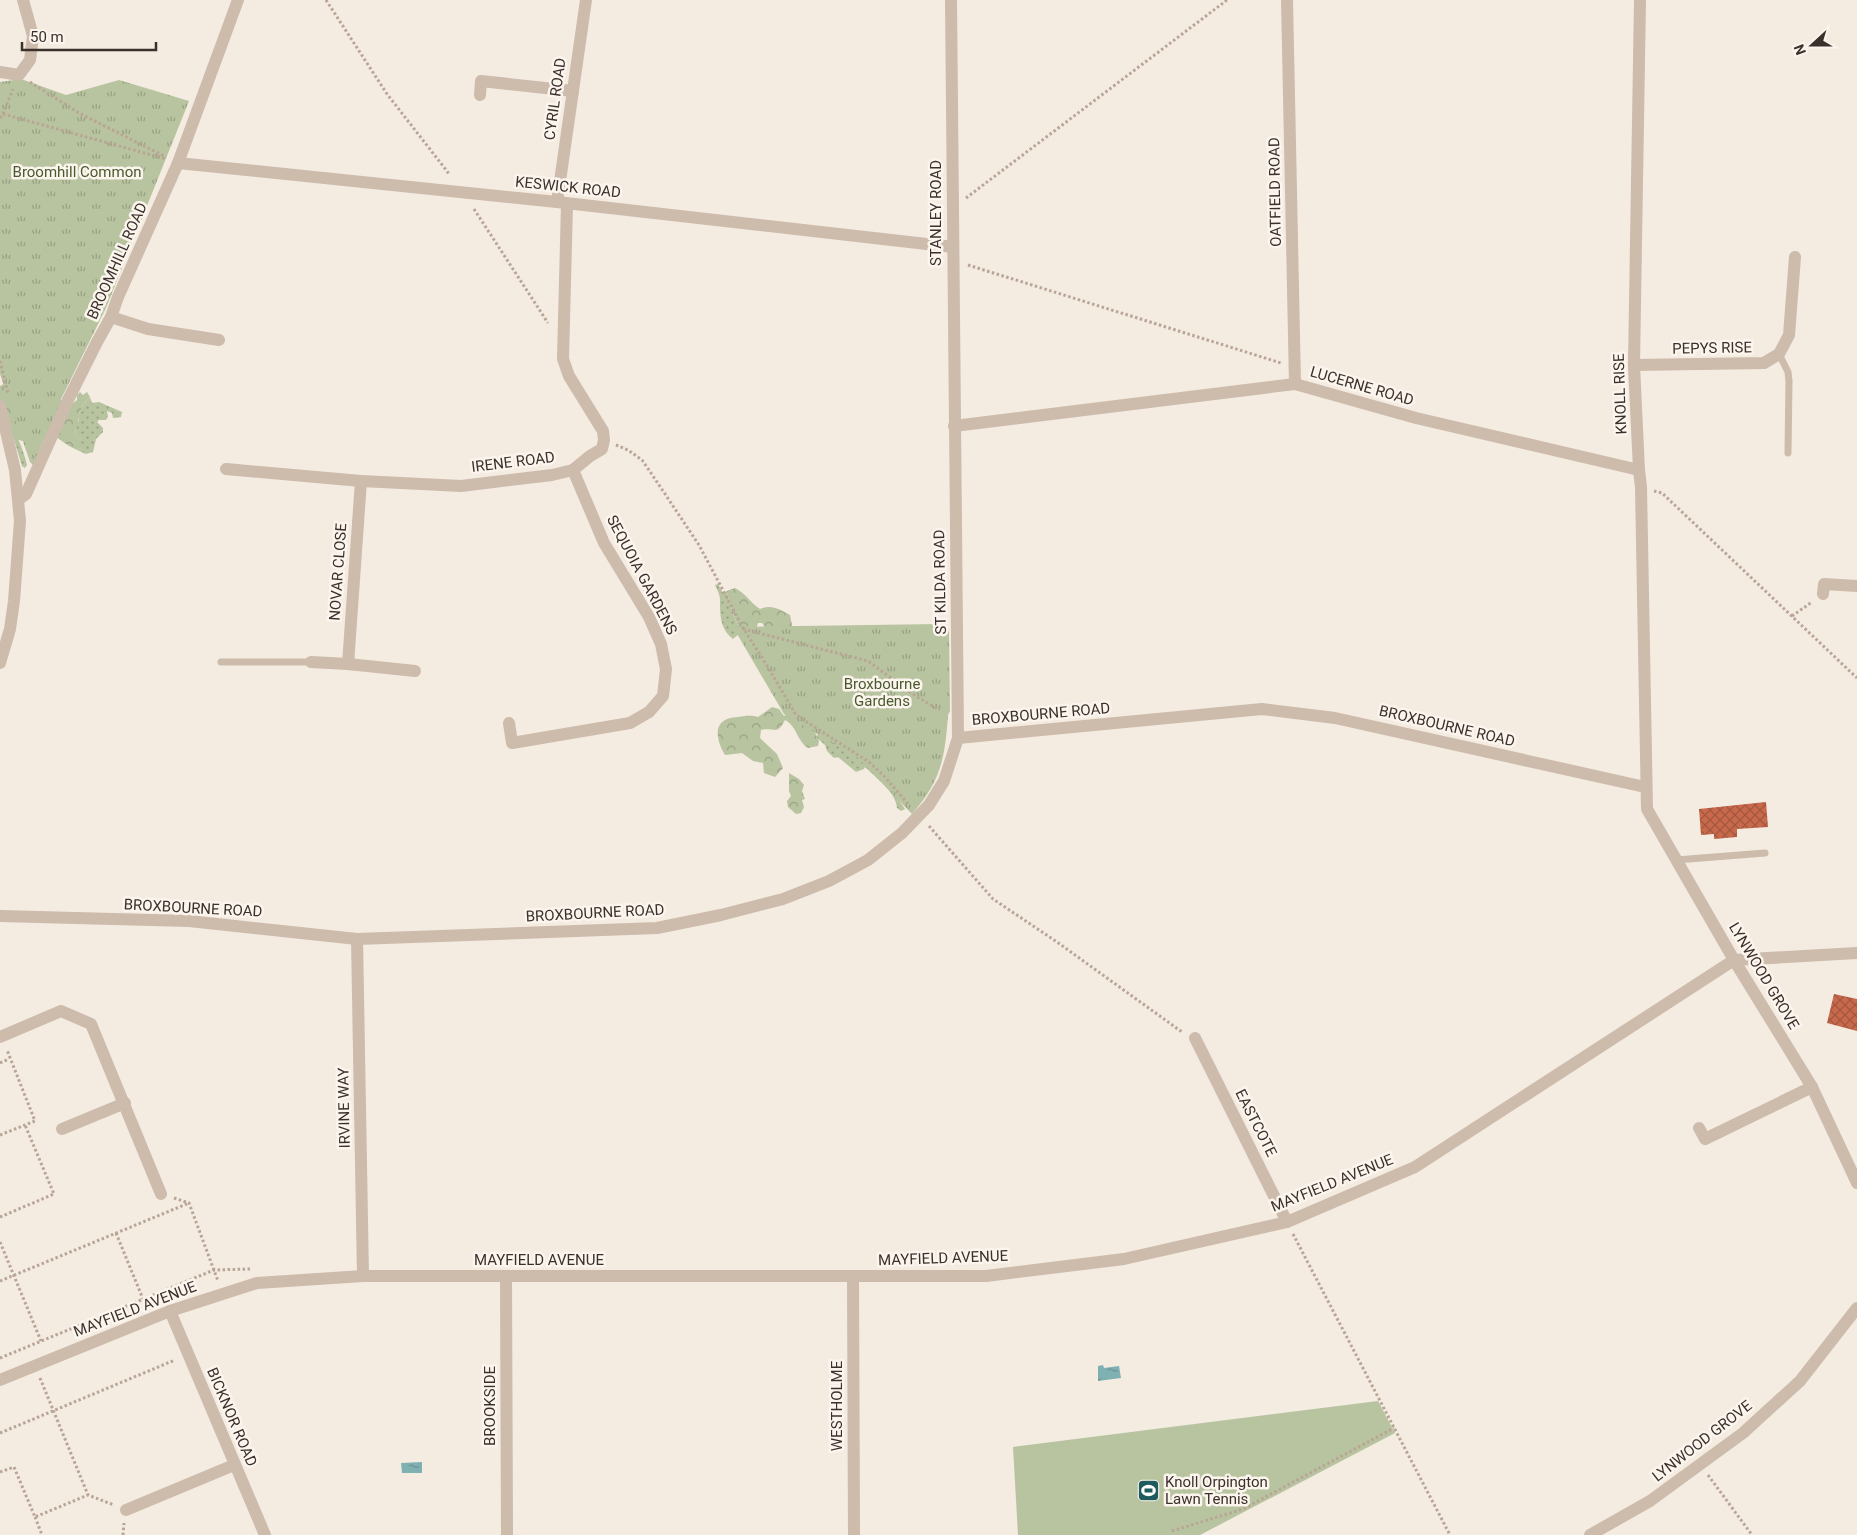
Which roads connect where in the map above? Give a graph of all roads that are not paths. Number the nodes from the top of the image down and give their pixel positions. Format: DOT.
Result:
graph roads {
  1 [pos="23,0"];
  2 [pos="238,0"];
  3 [pos="586,0"];
  4 [pos="951,0"];
  5 [pos="1288,0"];
  6 [pos="1640,0"];
  7 [pos="0,72"];
  8 [pos="573,91"];
  9 [pos="480,95"];
  10 [pos="178,163"];
  11 [pos="562,203"];
  12 [pos="953,254"];
  13 [pos="1796,257"];
  14 [pos="111,317"];
  15 [pos="219,340"];
  16 [pos="1779,354"];
  17 [pos="1634,365"];
  18 [pos="1295,384"];
  19 [pos="0,406"];
  20 [pos="954,426"];
  21 [pos="1788,453"];
  22 [pos="226,469"];
  23 [pos="573,470"];
  24 [pos="1639,470"];
  25 [pos="361,481"];
  26 [pos="19,499"];
  27 [pos="1857,586"];
  28 [pos="1822,594"];
  29 [pos="221,662"];
  30 [pos="311,662"];
  31 [pos="0,663"];
  32 [pos="348,664"];
  33 [pos="415,671"];
  34 [pos="509,723"];
  35 [pos="958,738"];
  36 [pos="1646,787"];
  37 [pos="1765,853"];
  38 [pos="1676,860"];
  39 [pos="0,916"];
  40 [pos="357,938"];
  41 [pos="1857,953"];
  42 [pos="1734,960"];
  43 [pos="0,1037"];
  44 [pos="1195,1038"];
  45 [pos="1812,1087"];
  46 [pos="125,1103"];
  47 [pos="1699,1128"];
  48 [pos="62,1130"];
  49 [pos="1857,1183"];
  50 [pos="161,1194"];
  51 [pos="1287,1222"];
  52 [pos="363,1276"];
  53 [pos="506,1276"];
  54 [pos="854,1277"];
  55 [pos="1857,1308"];
  56 [pos="170,1311"];
  57 [pos="0,1380"];
  58 [pos="234,1465"];
  59 [pos="126,1510"];
  60 [pos="265,1535"];
  61 [pos="507,1535"];
  62 [pos="854,1535"];
  63 [pos="1590,1535"];
  1 -- 7 [label="street"];
  2 -- 10 [label="street, BROOMHILL ROAD"];
  3 -- 8 [label="street, CYRIL ROAD"];
  4 -- 12 [label="street, STANLEY ROAD"];
  5 -- 18 [label="street, OATFIELD ROAD"];
  6 -- 17 [label="street, KNOLL RISE"];
  8 -- 9 [label="street"];
  8 -- 11 [label="street, CYRIL ROAD"];
  10 -- 11 [label="street, KESWICK ROAD"];
  10 -- 14 [label="street, BROOMHILL ROAD"];
  11 -- 12 [label="street, KESWICK ROAD"];
  11 -- 23 [label="street, IRENE ROAD"];
  12 -- 20 [label="street, STANLEY ROAD"];
  13 -- 16 [label="street"];
  14 -- 15 [label="street"];
  14 -- 26 [label="street, BROOMHILL ROAD"];
  16 -- 17 [label="street, PEPYS RISE"];
  16 -- 21 [label="lane"];
  17 -- 24 [label="street, KNOLL RISE"];
  18 -- 20 [label="street, LUCERNE ROAD"];
  18 -- 24 [label="street, LUCERNE ROAD"];
  19 -- 26 [label="street"];
  20 -- 35 [label="street, ST KILDA ROAD"];
  22 -- 25 [label="street, IRENE ROAD"];
  23 -- 25 [label="street, IRENE ROAD"];
  23 -- 34 [label="street, SEQUOIA GARDENS"];
  24 -- 36 [label="street, KNOLL RISE"];
  25 -- 32 [label="street, NOVAR CLOSE"];
  26 -- 31 [label="street"];
  27 -- 28 [label="street"];
  29 -- 30 [label="lane"];
  30 -- 32 [label="street"];
  32 -- 33 [label="street"];
  35 -- 36 [label="street, BROXBOURNE ROAD"];
  35 -- 40 [label="street, BROXBOURNE ROAD"];
  36 -- 38 [label="street, LYNWOOD GROVE"];
  37 -- 38 [label="lane"];
  38 -- 42 [label="street, LYNWOOD GROVE"];
  39 -- 40 [label="street, BROXBOURNE ROAD"];
  40 -- 52 [label="street, IRVINE WAY"];
  41 -- 42 [label="street, MAYFIELD AVENUE"];
  42 -- 45 [label="street, LYNWOOD GROVE"];
  42 -- 51 [label="street, MAYFIELD AVENUE"];
  43 -- 46 [label="street"];
  44 -- 51 [label="street, EASTCOTE"];
  45 -- 47 [label="street"];
  45 -- 49 [label="street, LYNWOOD GROVE"];
  46 -- 48 [label="street"];
  46 -- 50 [label="street"];
  51 -- 54 [label="street, MAYFIELD AVENUE"];
  52 -- 53 [label="street, MAYFIELD AVENUE"];
  52 -- 56 [label="street, MAYFIELD AVENUE"];
  53 -- 54 [label="street, MAYFIELD AVENUE"];
  53 -- 61 [label="street, BROOKSIDE"];
  54 -- 62 [label="street, WESTHOLME"];
  55 -- 63 [label="street, LYNWOOD GROVE"];
  56 -- 57 [label="street, MAYFIELD AVENUE"];
  56 -- 58 [label="street, BICKNOR ROAD"];
  58 -- 59 [label="street"];
  58 -- 60 [label="street, BICKNOR ROAD"];
}
